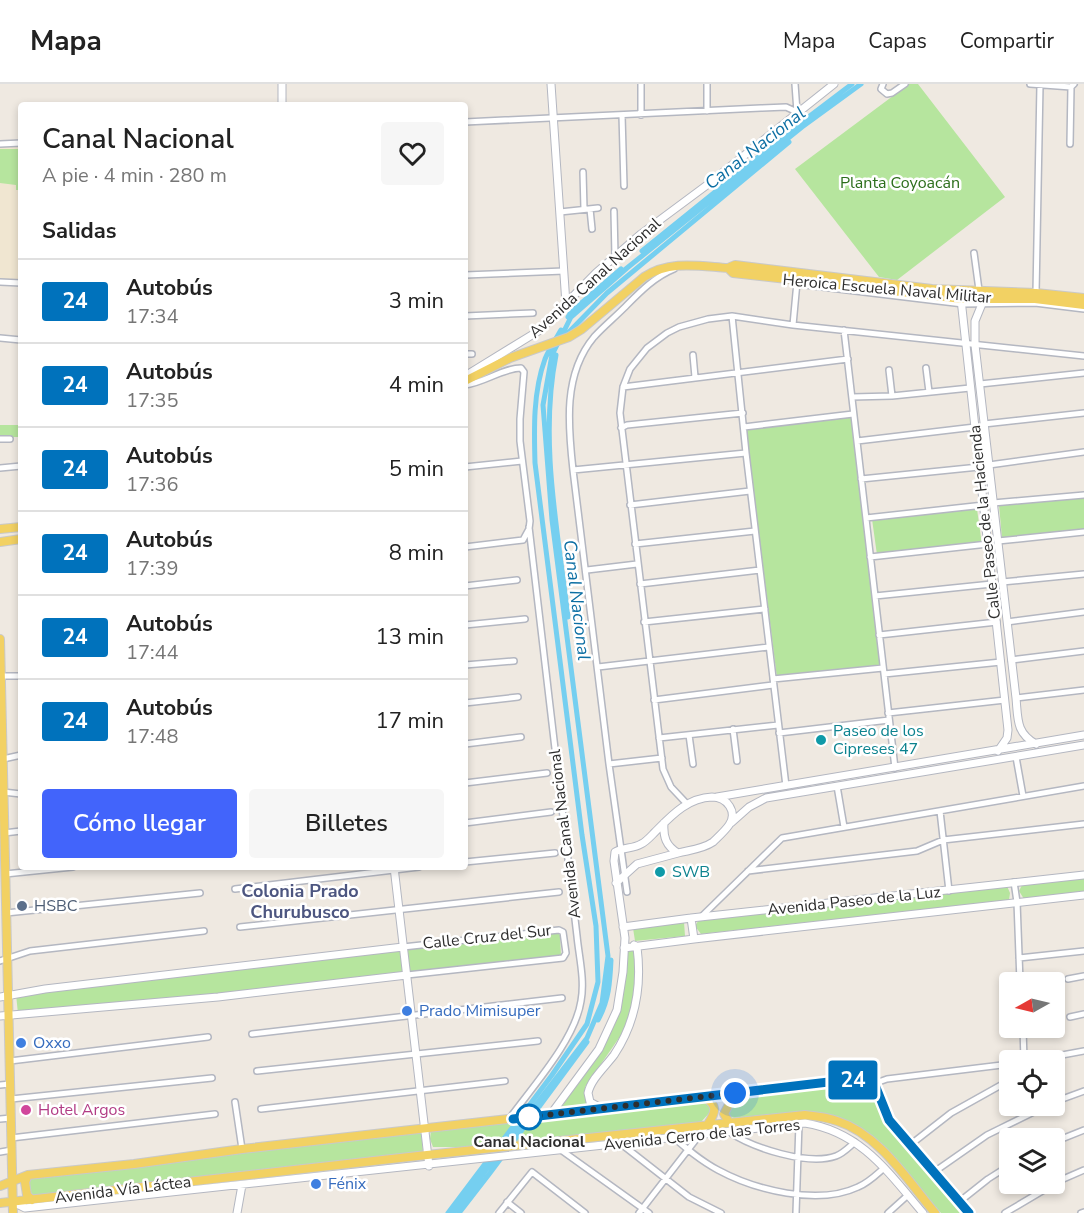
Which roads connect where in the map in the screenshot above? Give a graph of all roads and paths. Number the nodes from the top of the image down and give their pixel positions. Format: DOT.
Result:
graph roads {
  1 [pos="282,84"];
  2 [pos="551,84"];
  3 [pos="640,84"];
  4 [pos="707,84"];
  5 [pos="795,84"];
  6 [pos="834,84"];
  7 [pos="905,84"];
  8 [pos="1030,84"];
  9 [pos="1040,85"];
  10 [pos="1073,86"];
  11 [pos="882,87"];
  12 [pos="282,102"];
  13 [pos="707,111"];
  14 [pos="797,112"];
  15 [pos="622,115"];
  16 [pos="641,115"];
  17 [pos="553,118"];
  18 [pos="468,122"];
  19 [pos="18,143"];
  20 [pos="0,144"];
  21 [pos="1070,144"];
  22 [pos="583,172"];
  23 [pos="624,186"];
  24 [pos="598,208"];
  25 [pos="587,209"];
  26 [pos="614,211"];
  27 [pos="560,212"];
  28 [pos="592,229"];
  29 [pos="974,253"];
  30 [pos="615,256"];
  31 [pos="694,266"];
  32 [pos="728,268"];
  33 [pos="564,271"];
  34 [pos="468,275"];
  35 [pos="0,282"];
  36 [pos="18,283"];
  37 [pos="797,283"];
  38 [pos="979,290"];
  39 [pos="1036,293"];
  40 [pos="962,297"];
  41 [pos="1084,298"];
  42 [pos="982,302"];
  43 [pos="566,304"];
  44 [pos="1084,307"];
  45 [pos="533,313"];
  46 [pos="468,316"];
  47 [pos="732,316"];
  48 [pos="794,325"];
  49 [pos="844,330"];
  50 [pos="0,338"];
  51 [pos="18,340"];
  52 [pos="966,344"];
  53 [pos="975,345"];
  54 [pos="693,355"];
  55 [pos="1084,356"];
  56 [pos="848,359"];
  57 [pos="926,368"];
  58 [pos="889,370"];
  59 [pos="1084,373"];
  60 [pos="468,374"];
  61 [pos="738,374"];
  62 [pos="695,377"];
  63 [pos="468,381"];
  64 [pos="468,383"];
  65 [pos="980,384"];
  66 [pos="623,387"];
  67 [pos="970,388"];
  68 [pos="929,392"];
  69 [pos="892,396"];
  70 [pos="852,397"];
  71 [pos="742,413"];
  72 [pos="1084,413"];
  73 [pos="854,414"];
  74 [pos="983,414"];
  75 [pos="973,415"];
  76 [pos="984,424"];
  77 [pos="744,427"];
  78 [pos="975,427"];
  79 [pos="621,428"];
  80 [pos="986,437"];
  81 [pos="976,438"];
  82 [pos="0,439"];
  83 [pos="10,439"];
  84 [pos="857,441"];
  85 [pos="1084,452"];
  86 [pos="746,453"];
  87 [pos="522,461"];
  88 [pos="624,464"];
  89 [pos="989,465"];
  90 [pos="18,466"];
  91 [pos="468,467"];
  92 [pos="979,467"];
  93 [pos="0,468"];
  94 [pos="573,470"];
  95 [pos="861,479"];
  96 [pos="750,491"];
  97 [pos="1084,495"];
  98 [pos="993,503"];
  99 [pos="630,505"];
  100 [pos="984,505"];
  101 [pos="866,518"];
  102 [pos="18,527"];
  103 [pos="529,527"];
  104 [pos="0,529"];
  105 [pos="755,531"];
  106 [pos="1084,532"];
  107 [pos="18,539"];
  108 [pos="998,541"];
  109 [pos="0,542"];
  110 [pos="634,544"];
  111 [pos="988,544"];
  112 [pos="468,547"];
  113 [pos="870,557"];
  114 [pos="637,564"];
  115 [pos="587,570"];
  116 [pos="760,570"];
  117 [pos="1084,574"];
  118 [pos="517,580"];
  119 [pos="1002,582"];
  120 [pos="640,584"];
  121 [pos="992,584"];
  122 [pos="468,586"];
  123 [pos="875,596"];
  124 [pos="765,609"];
  125 [pos="1084,612"];
  126 [pos="525,618"];
  127 [pos="644,622"];
  128 [pos="997,622"];
  129 [pos="1007,622"];
  130 [pos="468,625"];
  131 [pos="879,635"];
  132 [pos="0,639"];
  133 [pos="769,647"];
  134 [pos="1011,651"];
  135 [pos="1084,651"];
  136 [pos="1000,652"];
  137 [pos="1011,660"];
  138 [pos="514,661"];
  139 [pos="649,661"];
  140 [pos="1001,662"];
  141 [pos="468,665"];
  142 [pos="598,667"];
  143 [pos="884,671"];
  144 [pos="1,676"];
  145 [pos="18,676"];
  146 [pos="773,682"];
  147 [pos="1084,690"];
  148 [pos="518,697"];
  149 [pos="1016,698"];
  150 [pos="654,700"];
  151 [pos="1005,700"];
  152 [pos="468,703"];
  153 [pos="888,713"];
  154 [pos="889,720"];
  155 [pos="778,724"];
  156 [pos="1019,727"];
  157 [pos="733,729"];
  158 [pos="1008,730"];
  159 [pos="779,732"];
  160 [pos="689,735"];
  161 [pos="1084,735"];
  162 [pos="521,737"];
  163 [pos="1076,737"];
  164 [pos="659,738"];
  165 [pos="468,744"];
  166 [pos="1036,744"];
  167 [pos="1081,746"];
  168 [pos="998,751"];
  169 [pos="18,755"];
  170 [pos="963,757"];
  171 [pos="1016,757"];
  172 [pos="3,759"];
  173 [pos="662,759"];
  174 [pos="942,759"];
  175 [pos="737,761"];
  176 [pos="609,764"];
  177 [pos="693,764"];
  178 [pos="964,765"];
  179 [pos="895,768"];
  180 [pos="943,768"];
  181 [pos="547,773"];
  182 [pos="468,783"];
  183 [pos="786,786"];
  184 [pos="837,786"];
  185 [pos="1084,786"];
  186 [pos="3,792"];
  187 [pos="18,794"];
  188 [pos="1023,796"];
  189 [pos="713,797"];
  190 [pos="687,804"];
  191 [pos="940,811"];
  192 [pos="551,812"];
  193 [pos="468,823"];
  194 [pos="664,823"];
  195 [pos="1084,824"];
  196 [pos="730,825"];
  197 [pos="844,827"];
  198 [pos="18,831"];
  199 [pos="4,833"];
  200 [pos="943,840"];
  201 [pos="621,849"];
  202 [pos="555,853"];
  203 [pos="678,853"];
  204 [pos="2,857"];
  205 [pos="468,862"];
  206 [pos="44,870"];
  207 [pos="379,870"];
  208 [pos="394,870"];
  209 [pos="748,871"];
  210 [pos="5,874"];
  211 [pos="1084,874"];
  212 [pos="625,875"];
  213 [pos="1014,882"];
  214 [pos="616,883"];
  215 [pos="235,889"];
  216 [pos="949,891"];
  217 [pos="559,892"];
  218 [pos="627,892"];
  219 [pos="3,893"];
  220 [pos="200,893"];
  221 [pos="1084,895"];
  222 [pos="1017,902"];
  223 [pos="399,909"];
  224 [pos="6,913"];
  225 [pos="701,917"];
  226 [pos="691,918"];
  227 [pos="240,927"];
  228 [pos="623,927"];
  229 [pos="3,928"];
  230 [pos="204,931"];
  231 [pos="625,938"];
  232 [pos="694,939"];
  233 [pos="403,946"];
  234 [pos="637,947"];
  235 [pos="624,948"];
  236 [pos="1084,951"];
  237 [pos="1019,958"];
  238 [pos="3,959"];
  239 [pos="1020,972"];
  240 [pos="406,975"];
  241 [pos="1084,976"];
  242 [pos="1068,979"];
  243 [pos="4,997"];
  244 [pos="562,998"];
  245 [pos="1084,1014"];
  246 [pos="411,1015"];
  247 [pos="4,1016"];
  248 [pos="1070,1017"];
  249 [pos="252,1034"];
  250 [pos="208,1037"];
  251 [pos="538,1041"];
  252 [pos="1084,1052"];
  253 [pos="0,1053"];
  254 [pos="416,1054"];
  255 [pos="10,1056"];
  256 [pos="1065,1056"];
  257 [pos="999,1065"];
  258 [pos="257,1071"];
  259 [pos="212,1078"];
  260 [pos="505,1081"];
  261 [pos="10,1084"];
  262 [pos="873,1084"];
  263 [pos="0,1085"];
  264 [pos="999,1086"];
  265 [pos="420,1091"];
  266 [pos="1084,1091"];
  267 [pos="735,1093"];
  268 [pos="703,1097"];
  269 [pos="1065,1098"];
  270 [pos="10,1100"];
  271 [pos="235,1102"];
  272 [pos="261,1108"];
  273 [pos="602,1108"];
  274 [pos="215,1114"];
  275 [pos="552,1114"];
  276 [pos="1026,1116"];
  277 [pos="11,1118"];
  278 [pos="0,1119"];
  279 [pos="511,1119"];
  280 [pos="729,1122"];
  281 [pos="708,1124"];
  282 [pos="799,1124"];
  283 [pos="424,1128"];
  284 [pos="1084,1130"];
  285 [pos="729,1132"];
  286 [pos="699,1135"];
  287 [pos="673,1137"];
  288 [pos="11,1138"];
  289 [pos="1065,1138"];
  290 [pos="855,1142"];
  291 [pos="910,1145"];
  292 [pos="623,1146"];
  293 [pos="242,1149"];
  294 [pos="490,1149"];
  295 [pos="560,1149"];
  296 [pos="688,1149"];
  297 [pos="12,1150"];
  298 [pos="0,1152"];
  299 [pos="427,1155"];
  300 [pos="798,1156"];
  301 [pos="483,1159"];
  302 [pos="429,1166"];
  303 [pos="884,1168"];
  304 [pos="1084,1170"];
  305 [pos="934,1172"];
  306 [pos="999,1172"];
  307 [pos="28,1175"];
  308 [pos="1065,1178"];
  309 [pos="665,1179"];
  310 [pos="12,1180"];
  311 [pos="242,1185"];
  312 [pos="0,1186"];
  313 [pos="796,1194"];
  314 [pos="1036,1194"];
  315 [pos="908,1195"];
  316 [pos="32,1200"];
  317 [pos="13,1202"];
  318 [pos="507,1202"];
  319 [pos="959,1202"];
  320 [pos="0,1203"];
  321 [pos="641,1211"];
  322 [pos="13,1213"];
  323 [pos="237,1213"];
  324 [pos="499,1213"];
  325 [pos="521,1213"];
  326 [pos="585,1213"];
  327 [pos="649,1213"];
  328 [pos="722,1213"];
  329 [pos="796,1213"];
  330 [pos="888,1213"];
  331 [pos="923,1213"];
  332 [pos="935,1213"];
  333 [pos="969,1213"];
  334 [pos="1005,1213"];
  1 -- 12 [label="street"];
  2 -- 17 [label="street"];
  3 -- 16 [label="street"];
  4 -- 13 [label="street"];
  5 -- 14 [label="street"];
  6 -- 14 [label="street, Avenida Canal Nacional"];
  7 -- 11 [label="street"];
  8 -- 9 [label="street"];
  9 -- 10 [label="street"];
  9 -- 39 [label="street"];
  10 -- 21 [label="street"];
  13 -- 14 [label="street"];
  13 -- 16 [label="street"];
  14 -- 30 [label="street, Avenida Canal Nacional"];
  15 -- 16 [label="street"];
  15 -- 17 [label="street"];
  15 -- 23 [label="street"];
  17 -- 18 [label="street"];
  17 -- 27 [label="street"];
  19 -- 20 [label="street"];
  22 -- 25 [label="street"];
  24 -- 25 [label="street"];
  25 -- 27 [label="street"];
  25 -- 28 [label="street"];
  26 -- 30 [label="street"];
  27 -- 33 [label="street"];
  29 -- 38 [label="street"];
  30 -- 43 [label="street, Avenida Canal Nacional"];
  31 -- 32 [label="main road, Heroica Escuela Naval Militar"];
  31 -- 63 [label="main road, Heroica Escuela Naval Militar"];
  31 -- 94 [label="street"];
  32 -- 37 [label="main road, Heroica Escuela Naval Militar"];
  32 -- 40 [label="main road, Heroica Escuela Naval Militar"];
  33 -- 34 [label="street"];
  33 -- 43 [label="street"];
  35 -- 36 [label="street"];
  37 -- 40 [label="main road, Heroica Escuela Naval Militar"];
  37 -- 48 [label="street"];
  38 -- 39 [label="main road, Heroica Escuela Naval Militar"];
  38 -- 40 [label="main road, Heroica Escuela Naval Militar"];
  39 -- 41 [label="main road, Heroica Escuela Naval Militar"];
  40 -- 42 [label="main road, Heroica Escuela Naval Militar"];
  40 -- 52 [label="street, Calle Paseo de la Hacienda"];
  42 -- 44 [label="main road, Heroica Escuela Naval Militar"];
  42 -- 53 [label="street, Calle Paseo de la Hacienda"];
  43 -- 60 [label="street, Avenida Canal Nacional"];
  45 -- 46 [label="street"];
  47 -- 48 [label="street"];
  47 -- 61 [label="street"];
  47 -- 66 [label="street"];
  48 -- 49 [label="street"];
  49 -- 52 [label="street"];
  49 -- 56 [label="street"];
  50 -- 51 [label="street"];
  52 -- 53 [label="street"];
  52 -- 67 [label="street, Calle Paseo de la Hacienda"];
  53 -- 55 [label="street"];
  53 -- 65 [label="street, Calle Paseo de la Hacienda"];
  54 -- 62 [label="street"];
  56 -- 61 [label="street"];
  56 -- 70 [label="street"];
  57 -- 68 [label="street"];
  58 -- 69 [label="street"];
  59 -- 65 [label="street"];
  61 -- 62 [label="street"];
  61 -- 71 [label="street"];
  62 -- 66 [label="street"];
  64 -- 87 [label="street, Avenida Canal Nacional"];
  65 -- 74 [label="street, Calle Paseo de la Hacienda"];
  66 -- 79 [label="street"];
  67 -- 68 [label="street"];
  67 -- 75 [label="street, Calle Paseo de la Hacienda"];
  68 -- 69 [label="street"];
  69 -- 70 [label="street"];
  70 -- 73 [label="street"];
  71 -- 77 [label="street"];
  71 -- 79 [label="street"];
  72 -- 76 [label="street"];
  73 -- 77 [label="street"];
  73 -- 84 [label="street"];
  74 -- 75 [label="street"];
  74 -- 76 [label="street, Calle Paseo de la Hacienda"];
  75 -- 78 [label="street, Calle Paseo de la Hacienda"];
  76 -- 80 [label="street, Calle Paseo de la Hacienda"];
  77 -- 86 [label="street"];
  78 -- 81 [label="street, Calle Paseo de la Hacienda"];
  78 -- 84 [label="street"];
  79 -- 88 [label="street"];
  80 -- 81 [label="street"];
  80 -- 89 [label="street, Calle Paseo de la Hacienda"];
  81 -- 92 [label="street, Calle Paseo de la Hacienda"];
  82 -- 83 [label="street"];
  84 -- 95 [label="street"];
  85 -- 89 [label="street"];
  86 -- 88 [label="street"];
  86 -- 96 [label="street"];
  87 -- 91 [label="street"];
  87 -- 103 [label="street, Avenida Canal Nacional"];
  88 -- 94 [label="street"];
  88 -- 99 [label="street"];
  89 -- 98 [label="street, Calle Paseo de la Hacienda"];
  90 -- 93 [label="street"];
  92 -- 95 [label="street"];
  92 -- 100 [label="street, Calle Paseo de la Hacienda"];
  94 -- 115 [label="street"];
  95 -- 101 [label="street"];
  96 -- 99 [label="street"];
  96 -- 105 [label="street"];
  97 -- 98 [label="street"];
  98 -- 108 [label="street, Calle Paseo de la Hacienda"];
  99 -- 110 [label="street"];
  100 -- 101 [label="street"];
  100 -- 111 [label="street, Calle Paseo de la Hacienda"];
  101 -- 113 [label="street"];
  102 -- 104 [label="main road"];
  103 -- 112 [label="street"];
  103 -- 279 [label="street, Avenida Canal Nacional"];
  105 -- 110 [label="street"];
  105 -- 116 [label="street"];
  106 -- 108 [label="street"];
  107 -- 109 [label="main road"];
  108 -- 119 [label="street, Calle Paseo de la Hacienda"];
  110 -- 114 [label="street"];
  111 -- 113 [label="street"];
  111 -- 121 [label="street, Calle Paseo de la Hacienda"];
  113 -- 123 [label="street"];
  114 -- 115 [label="street"];
  114 -- 120 [label="street"];
  115 -- 142 [label="street"];
  116 -- 120 [label="street"];
  116 -- 124 [label="street"];
  117 -- 119 [label="street"];
  118 -- 122 [label="street"];
  119 -- 129 [label="street, Calle Paseo de la Hacienda"];
  120 -- 127 [label="street"];
  121 -- 123 [label="street"];
  121 -- 128 [label="street, Calle Paseo de la Hacienda"];
  123 -- 131 [label="street"];
  124 -- 127 [label="street"];
  124 -- 133 [label="street"];
  125 -- 129 [label="street"];
  126 -- 130 [label="street"];
  127 -- 139 [label="street"];
  128 -- 131 [label="street"];
  128 -- 136 [label="street, Calle Paseo de la Hacienda"];
  129 -- 134 [label="street, Calle Paseo de la Hacienda"];
  131 -- 143 [label="street"];
  132 -- 144 [label="main road"];
  133 -- 139 [label="street"];
  133 -- 146 [label="street"];
  134 -- 136 [label="street"];
  134 -- 137 [label="street, Calle Paseo de la Hacienda"];
  135 -- 137 [label="street"];
  136 -- 140 [label="street, Calle Paseo de la Hacienda"];
  137 -- 149 [label="street, Calle Paseo de la Hacienda"];
  138 -- 141 [label="street"];
  139 -- 142 [label="street"];
  139 -- 150 [label="street"];
  140 -- 143 [label="street"];
  140 -- 151 [label="street, Calle Paseo de la Hacienda"];
  142 -- 176 [label="street"];
  143 -- 146 [label="street"];
  143 -- 153 [label="street"];
  144 -- 145 [label="street"];
  144 -- 172 [label="main road"];
  146 -- 150 [label="street"];
  146 -- 155 [label="street"];
  147 -- 149 [label="street"];
  148 -- 152 [label="street"];
  149 -- 156 [label="street, Calle Paseo de la Hacienda"];
  150 -- 164 [label="street"];
  151 -- 153 [label="street"];
  151 -- 158 [label="street, Calle Paseo de la Hacienda"];
  153 -- 154 [label="street"];
  154 -- 159 [label="street"];
  154 -- 179 [label="street"];
  155 -- 157 [label="street"];
  155 -- 159 [label="street"];
  156 -- 158 [label="street"];
  156 -- 166 [label="street"];
  157 -- 160 [label="street"];
  157 -- 175 [label="street"];
  158 -- 168 [label="street"];
  159 -- 183 [label="street"];
  160 -- 164 [label="street"];
  160 -- 177 [label="street"];
  161 -- 163 [label="street"];
  162 -- 165 [label="street"];
  163 -- 166 [label="street"];
  163 -- 167 [label="street"];
  164 -- 173 [label="street"];
  166 -- 168 [label="street"];
  167 -- 171 [label="street"];
  168 -- 170 [label="street"];
  169 -- 172 [label="street"];
  170 -- 174 [label="street"];
  170 -- 178 [label="street"];
  171 -- 178 [label="street"];
  171 -- 188 [label="street"];
  172 -- 186 [label="main road"];
  173 -- 176 [label="street"];
  173 -- 190 [label="street"];
  174 -- 179 [label="street"];
  174 -- 180 [label="street"];
  176 -- 201 [label="street"];
  178 -- 180 [label="street"];
  179 -- 183 [label="street"];
  180 -- 184 [label="street"];
  181 -- 182 [label="street"];
  183 -- 189 [label="street"];
  184 -- 196 [label="street"];
  184 -- 197 [label="street"];
  185 -- 188 [label="street"];
  186 -- 187 [label="street"];
  186 -- 199 [label="main road"];
  188 -- 191 [label="street"];
  189 -- 190 [label="street"];
  189 -- 196 [label="street"];
  190 -- 194 [label="street"];
  191 -- 197 [label="street"];
  191 -- 200 [label="street"];
  192 -- 193 [label="street"];
  194 -- 201 [label="street"];
  194 -- 203 [label="street"];
  195 -- 200 [label="street"];
  196 -- 203 [label="street"];
  197 -- 209 [label="street"];
  198 -- 199 [label="street"];
  199 -- 204 [label="main road"];
  200 -- 209 [label="street"];
  200 -- 216 [label="street"];
  201 -- 212 [label="street"];
  201 -- 214 [label="street"];
  202 -- 205 [label="street"];
  203 -- 212 [label="street"];
  204 -- 210 [label="main road"];
  206 -- 210 [label="street"];
  207 -- 215 [label="street"];
  208 -- 223 [label="street"];
  209 -- 225 [label="street"];
  210 -- 219 [label="main road"];
  211 -- 213 [label="street, Avenida Paseo de la Luz"];
  212 -- 214 [label="street"];
  212 -- 218 [label="street"];
  213 -- 216 [label="street, Avenida Paseo de la Luz"];
  213 -- 222 [label="street"];
  214 -- 228 [label="street"];
  216 -- 225 [label="street, Avenida Paseo de la Luz"];
  217 -- 223 [label="street"];
  219 -- 224 [label="main road"];
  220 -- 224 [label="street"];
  221 -- 222 [label="street, Avenida Paseo de la Luz"];
  222 -- 232 [label="street, Avenida Paseo de la Luz"];
  222 -- 237 [label="street"];
  223 -- 227 [label="street"];
  223 -- 233 [label="street"];
  224 -- 229 [label="main road"];
  225 -- 226 [label="street, Avenida Paseo de la Luz"];
  226 -- 228 [label="street, Avenida Paseo de la Luz"];
  226 -- 232 [label="street"];
  228 -- 231 [label="street"];
  229 -- 238 [label="main road"];
  230 -- 238 [label="street"];
  231 -- 234 [label="street"];
  231 -- 235 [label="street"];
  232 -- 234 [label="street, Avenida Paseo de la Luz"];
  233 -- 240 [label="street"];
  233 -- 240 [label="street, Calle Cruz del Sur"];
  233 -- 243 [label="street, Calle Cruz del Sur"];
  234 -- 235 [label="street, Avenida Paseo de la Luz"];
  234 -- 273 [label="street"];
  235 -- 275 [label="street"];
  236 -- 237 [label="street"];
  237 -- 239 [label="street"];
  238 -- 243 [label="main road"];
  240 -- 246 [label="street"];
  240 -- 247 [label="street, Calle Cruz del Sur"];
  241 -- 242 [label="street"];
  243 -- 247 [label="main road"];
  244 -- 246 [label="street"];
  245 -- 248 [label="street"];
  246 -- 249 [label="street"];
  246 -- 254 [label="street"];
  247 -- 255 [label="main road"];
  250 -- 255 [label="street"];
  251 -- 254 [label="street"];
  252 -- 256 [label="street"];
  253 -- 255 [label="street"];
  254 -- 258 [label="street"];
  254 -- 265 [label="street"];
  255 -- 261 [label="main road"];
  257 -- 262 [label="street"];
  259 -- 270 [label="street"];
  260 -- 265 [label="street"];
  261 -- 263 [label="street"];
  261 -- 270 [label="main road"];
  262 -- 267 [label="main road"];
  262 -- 291 [label="main road"];
  264 -- 291 [label="street"];
  265 -- 272 [label="street"];
  265 -- 283 [label="street"];
  266 -- 269 [label="street"];
  267 -- 268 [label="main road"];
  267 -- 280 [label="main road"];
  268 -- 273 [label="main road"];
  268 -- 281 [label="main road"];
  270 -- 277 [label="main road"];
  271 -- 293 [label="street"];
  273 -- 275 [label="main road"];
  274 -- 288 [label="street"];
  275 -- 279 [label="main road"];
  276 -- 305 [label="street"];
  277 -- 278 [label="street"];
  277 -- 288 [label="main road"];
  279 -- 283 [label="main road, Avenida Vía Láctea"];
  280 -- 281 [label="main road, Avenida Cerro de las Torres"];
  280 -- 332 [label="main road, Avenida Cerro de las Torres"];
  281 -- 286 [label="street"];
  281 -- 294 [label="main road, Avenida Cerro de las Torres"];
  282 -- 285 [label="street, Avenida Cerro de las Torres"];
  282 -- 290 [label="street, Avenida Cerro de las Torres"];
  282 -- 300 [label="street"];
  283 -- 293 [label="main road, Avenida Vía Láctea"];
  283 -- 299 [label="street"];
  284 -- 289 [label="street"];
  285 -- 286 [label="street, Avenida Cerro de las Torres"];
  285 -- 300 [label="street"];
  286 -- 287 [label="street, Avenida Cerro de las Torres"];
  286 -- 296 [label="street"];
  287 -- 292 [label="street, Avenida Cerro de las Torres"];
  287 -- 296 [label="street"];
  288 -- 297 [label="main road"];
  290 -- 300 [label="street"];
  290 -- 303 [label="street, Avenida Cerro de las Torres"];
  291 -- 305 [label="main road"];
  292 -- 295 [label="street, Avenida Cerro de las Torres"];
  292 -- 309 [label="street"];
  293 -- 307 [label="main road, Avenida Vía Láctea"];
  294 -- 299 [label="main road, Avenida Vía Láctea"];
  295 -- 301 [label="street, Avenida Cerro de las Torres"];
  295 -- 321 [label="street"];
  296 -- 309 [label="street"];
  296 -- 313 [label="street"];
  297 -- 298 [label="street"];
  297 -- 310 [label="main road"];
  299 -- 302 [label="street"];
  299 -- 316 [label="main road, Avenida Vía Láctea"];
  300 -- 313 [label="street"];
  301 -- 302 [label="street, Avenida Vía Láctea"];
  302 -- 311 [label="street, Avenida Vía Láctea"];
  303 -- 313 [label="street"];
  303 -- 315 [label="street, Avenida Cerro de las Torres"];
  304 -- 308 [label="street"];
  305 -- 319 [label="main road"];
  306 -- 319 [label="street"];
  307 -- 310 [label="main road, Avenida Vía Láctea"];
  307 -- 316 [label="main road"];
  309 -- 321 [label="street"];
  309 -- 328 [label="street"];
  310 -- 312 [label="main road, Avenida Vía Láctea"];
  310 -- 317 [label="main road"];
  311 -- 317 [label="street, Avenida Vía Láctea"];
  311 -- 323 [label="street"];
  313 -- 329 [label="street"];
  314 -- 334 [label="street"];
  315 -- 330 [label="street"];
  315 -- 331 [label="street, Avenida Cerro de las Torres"];
  316 -- 317 [label="main road, Avenida Vía Láctea"];
  317 -- 320 [label="main road"];
  317 -- 322 [label="main road"];
  318 -- 324 [label="street"];
  318 -- 325 [label="street"];
  318 -- 326 [label="street"];
  319 -- 333 [label="main road"];
  321 -- 327 [label="street"];
}
